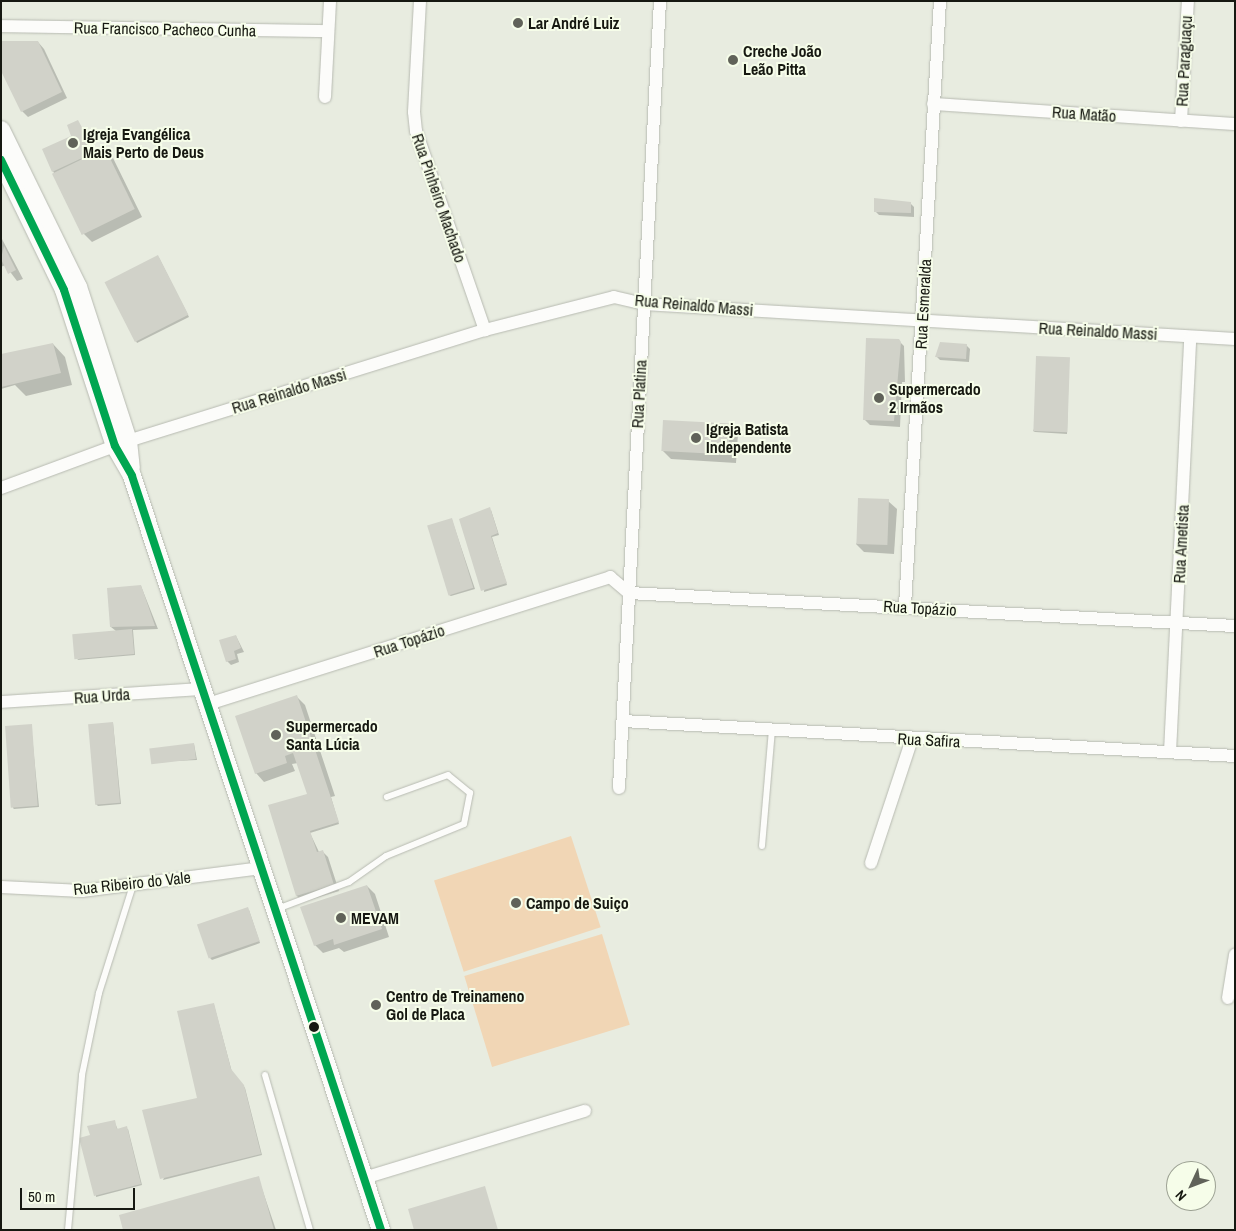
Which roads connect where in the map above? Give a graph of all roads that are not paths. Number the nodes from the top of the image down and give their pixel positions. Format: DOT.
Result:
graph roads {
  1 [pos="330,1"];
  2 [pos="420,1"];
  3 [pos="660,1"];
  4 [pos="940,1"];
  5 [pos="1188,1"];
  6 [pos="1,26"];
  7 [pos="328,31"];
  8 [pos="325,97"];
  9 [pos="933,104"];
  10 [pos="1180,121"];
  11 [pos="1235,124"];
  12 [pos="1,130"];
  13 [pos="1,160"];
  14 [pos="30,204"];
  15 [pos="644,304"];
  16 [pos="923,321"];
  17 [pos="486,330"];
  18 [pos="1190,337"];
  19 [pos="1235,339"];
  20 [pos="122,443"];
  21 [pos="1,488"];
  22 [pos="630,571"];
  23 [pos="610,577"];
  24 [pos="629,593"];
  25 [pos="905,606"];
  26 [pos="1177,624"];
  27 [pos="1235,626"];
  28 [pos="205,697"];
  29 [pos="1,702"];
  30 [pos="623,721"];
  31 [pos="772,729"];
  32 [pos="912,739"];
  33 [pos="1170,752"];
  34 [pos="1235,756"];
  35 [pos="619,788"];
  36 [pos="387,797"];
  37 [pos="762,846"];
  38 [pos="871,863"];
  39 [pos="262,868"];
  40 [pos="133,885"];
  41 [pos="1,887"];
  42 [pos="275,909"];
  43 [pos="1235,954"];
  44 [pos="1228,998"];
  45 [pos="265,1075"];
  46 [pos="585,1111"];
  47 [pos="364,1178"];
  48 [pos="68,1230"];
  49 [pos="310,1230"];
  50 [pos="381,1230"];
  1 -- 7 [label="street"];
  2 -- 17 [label="street, Rua Pinheiro Machado"];
  3 -- 15 [label="street, Rua Platina"];
  4 -- 9 [label="street, Rua Esmeralda"];
  5 -- 10 [label="street, Rua Paraguaçu"];
  6 -- 7 [label="street, Rua Francisco Pacheco Cunha"];
  7 -- 8 [label="street"];
  9 -- 10 [label="street, Rua Matão"];
  9 -- 16 [label="street, Rua Esmeralda"];
  10 -- 11 [label="street, Rua Matão"];
  12 -- 14 [label="main road"];
  13 -- 14 [label="main road"];
  14 -- 20 [label="main road"];
  15 -- 16 [label="street, Rua Reinaldo Massi"];
  15 -- 17 [label="street, Rua Reinaldo Massi"];
  15 -- 22 [label="street, Rua Platina"];
  16 -- 18 [label="street, Rua Reinaldo Massi"];
  16 -- 25 [label="street, Rua Esmeralda"];
  17 -- 20 [label="street, Rua Reinaldo Massi"];
  18 -- 19 [label="street, Rua Reinaldo Massi"];
  18 -- 26 [label="street, Rua Ametista"];
  20 -- 21 [label="street, Rua Reinaldo Massi"];
  20 -- 28 [label="main road"];
  22 -- 23 [label="street, Rua Topázio"];
  22 -- 24 [label="street, Rua Platina"];
  23 -- 24 [label="street"];
  23 -- 28 [label="street, Rua Topázio"];
  24 -- 25 [label="street, Rua Topázio"];
  24 -- 30 [label="street, Rua Platina"];
  25 -- 26 [label="street, Rua Topázio"];
  26 -- 27 [label="street, Rua Topázio"];
  26 -- 33 [label="street, Rua Ametista"];
  28 -- 29 [label="street, Rua Urda"];
  28 -- 39 [label="main road"];
  30 -- 31 [label="street, Rua Safira"];
  30 -- 35 [label="street, Rua Platina"];
  31 -- 32 [label="street, Rua Safira"];
  31 -- 37 [label="lane"];
  32 -- 33 [label="street, Rua Safira"];
  32 -- 38 [label="street"];
  33 -- 34 [label="street, Rua Safira"];
  36 -- 42 [label="lane"];
  39 -- 40 [label="street, Rua Ribeiro do Vale"];
  39 -- 42 [label="main road"];
  40 -- 41 [label="street, Rua Ribeiro do Vale"];
  40 -- 48 [label="lane"];
  42 -- 47 [label="main road"];
  43 -- 44 [label="street"];
  45 -- 49 [label="lane"];
  46 -- 47 [label="street"];
  47 -- 50 [label="main road"];
}
